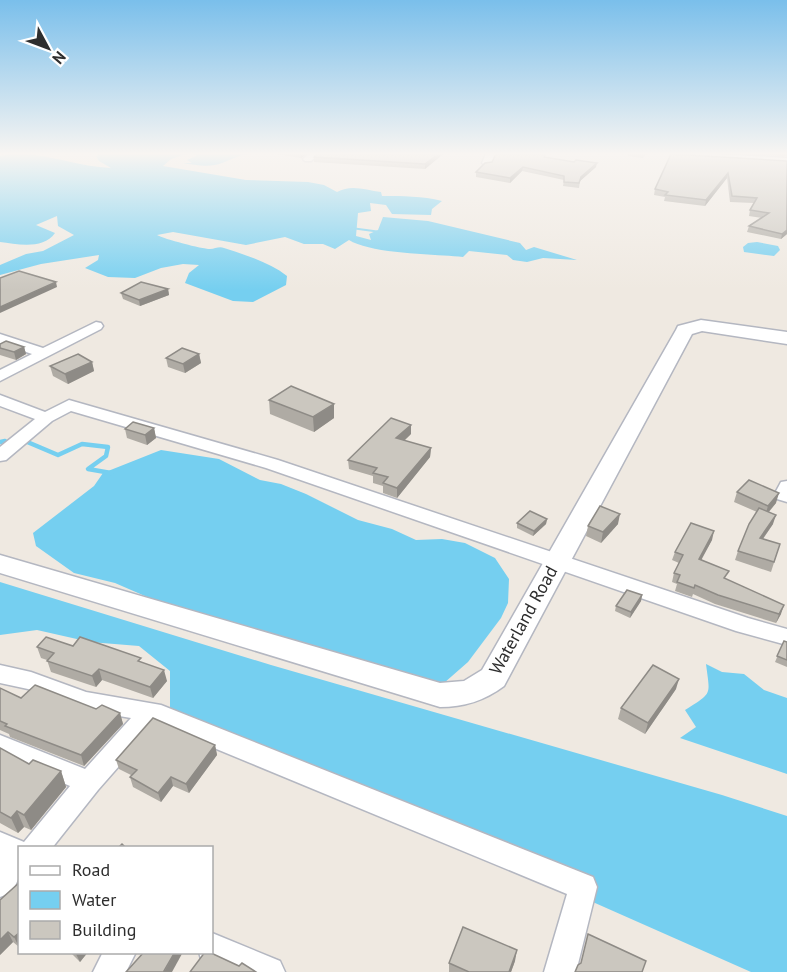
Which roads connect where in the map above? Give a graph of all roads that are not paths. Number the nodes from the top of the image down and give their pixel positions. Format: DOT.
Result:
graph roads {
  1 [pos="96,326"];
  2 [pos="0,338"];
  3 [pos="787,338"];
  4 [pos="45,353"];
  5 [pos="0,376"];
  6 [pos="0,400"];
  7 [pos="46,418"];
  8 [pos="0,456"];
  9 [pos="787,486"];
  10 [pos="787,496"];
  11 [pos="557,560"];
  12 [pos="0,564"];
  13 [pos="787,637"];
  14 [pos="0,674"];
  15 [pos="152,712"];
  16 [pos="0,745"];
  17 [pos="89,782"];
  18 [pos="0,845"];
  19 [pos="37,846"];
  20 [pos="18,855"];
  21 [pos="18,859"];
  22 [pos="0,883"];
  23 [pos="213,948"];
  24 [pos="120,954"];
  25 [pos="109,972"];
  26 [pos="269,972"];
  27 [pos="560,972"];
  1 -- 4 [label="street"];
  2 -- 4 [label="street"];
  3 -- 11 [label="main road, Waterland Road"];
  4 -- 5 [label="street"];
  6 -- 7 [label="street"];
  7 -- 8 [label="street"];
  7 -- 11 [label="street"];
  9 -- 10 [label="street"];
  11 -- 12 [label="main road, Waterland Road"];
  11 -- 13 [label="street"];
  14 -- 15 [label="street"];
  15 -- 17 [label="street"];
  15 -- 27 [label="street"];
  16 -- 17 [label="street"];
  17 -- 19 [label="street"];
  18 -- 20 [label="street"];
  21 -- 22 [label="street"];
  23 -- 26 [label="street"];
  24 -- 25 [label="street"];
}
